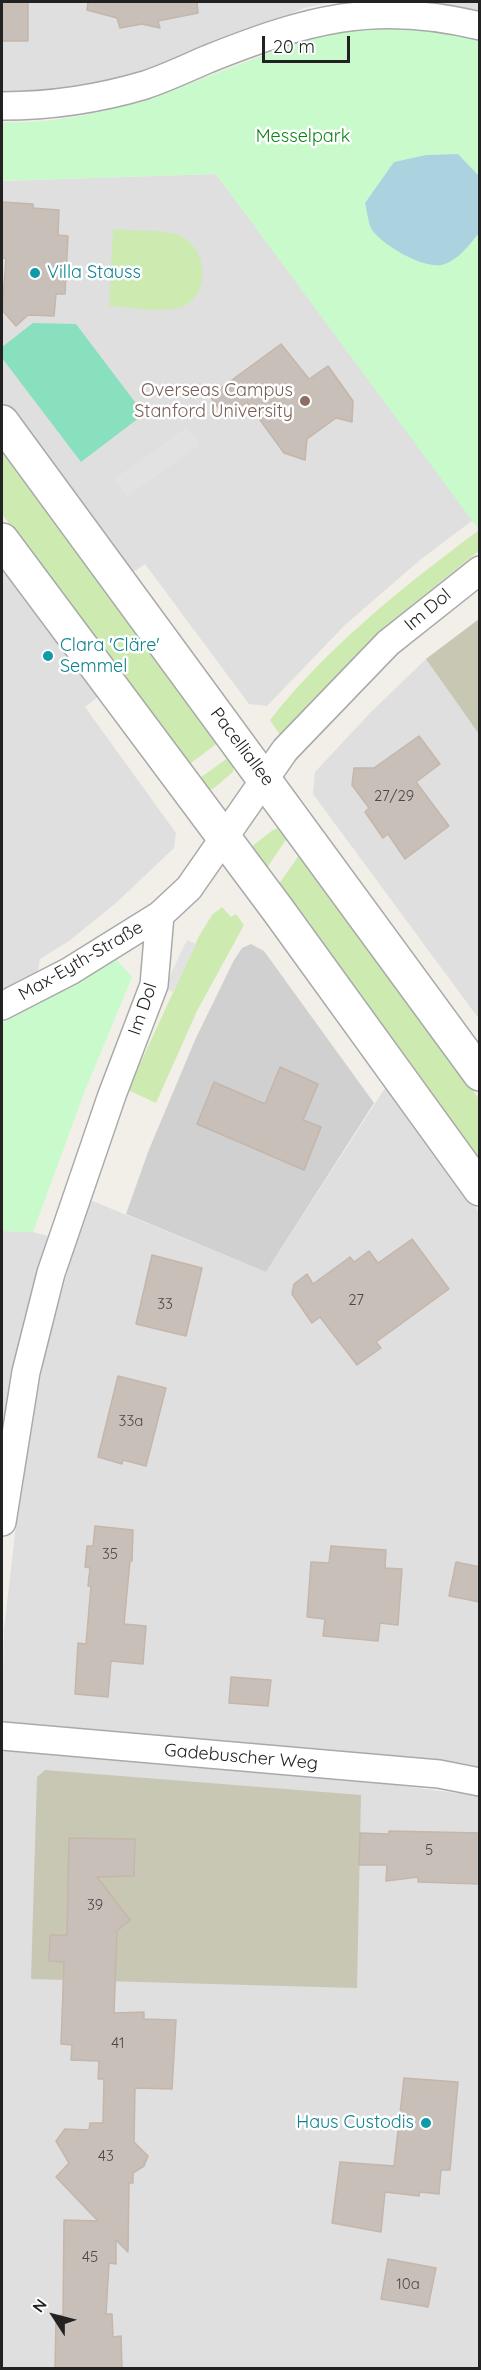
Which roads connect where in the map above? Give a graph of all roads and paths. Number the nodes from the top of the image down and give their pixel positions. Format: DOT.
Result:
graph roads {
  1 [pos="480,26"];
  2 [pos="2,106"];
  3 [pos="2,422"];
  4 [pos="2,540"];
  5 [pos="480,570"];
  6 [pos="265,778"];
  7 [pos="224,837"];
  8 [pos="160,915"];
  9 [pos="2,1006"];
  10 [pos="480,1074"];
  11 [pos="480,1189"];
  12 [pos="2,1522"];
  13 [pos="2,1737"];
  14 [pos="480,1782"];
  1 -- 2 [label="street"];
  3 -- 6 [label="street, Pacelliallee"];
  4 -- 7 [label="street"];
  5 -- 6 [label="street, Im Dol"];
  6 -- 7 [label="street, Im Dol"];
  6 -- 10 [label="street, Pacelliallee"];
  7 -- 8 [label="street, Im Dol"];
  7 -- 11 [label="street"];
  8 -- 9 [label="street, Max-Eyth-Straße"];
  8 -- 12 [label="street, Im Dol"];
  13 -- 14 [label="street, Gadebuscher Weg"];
}
